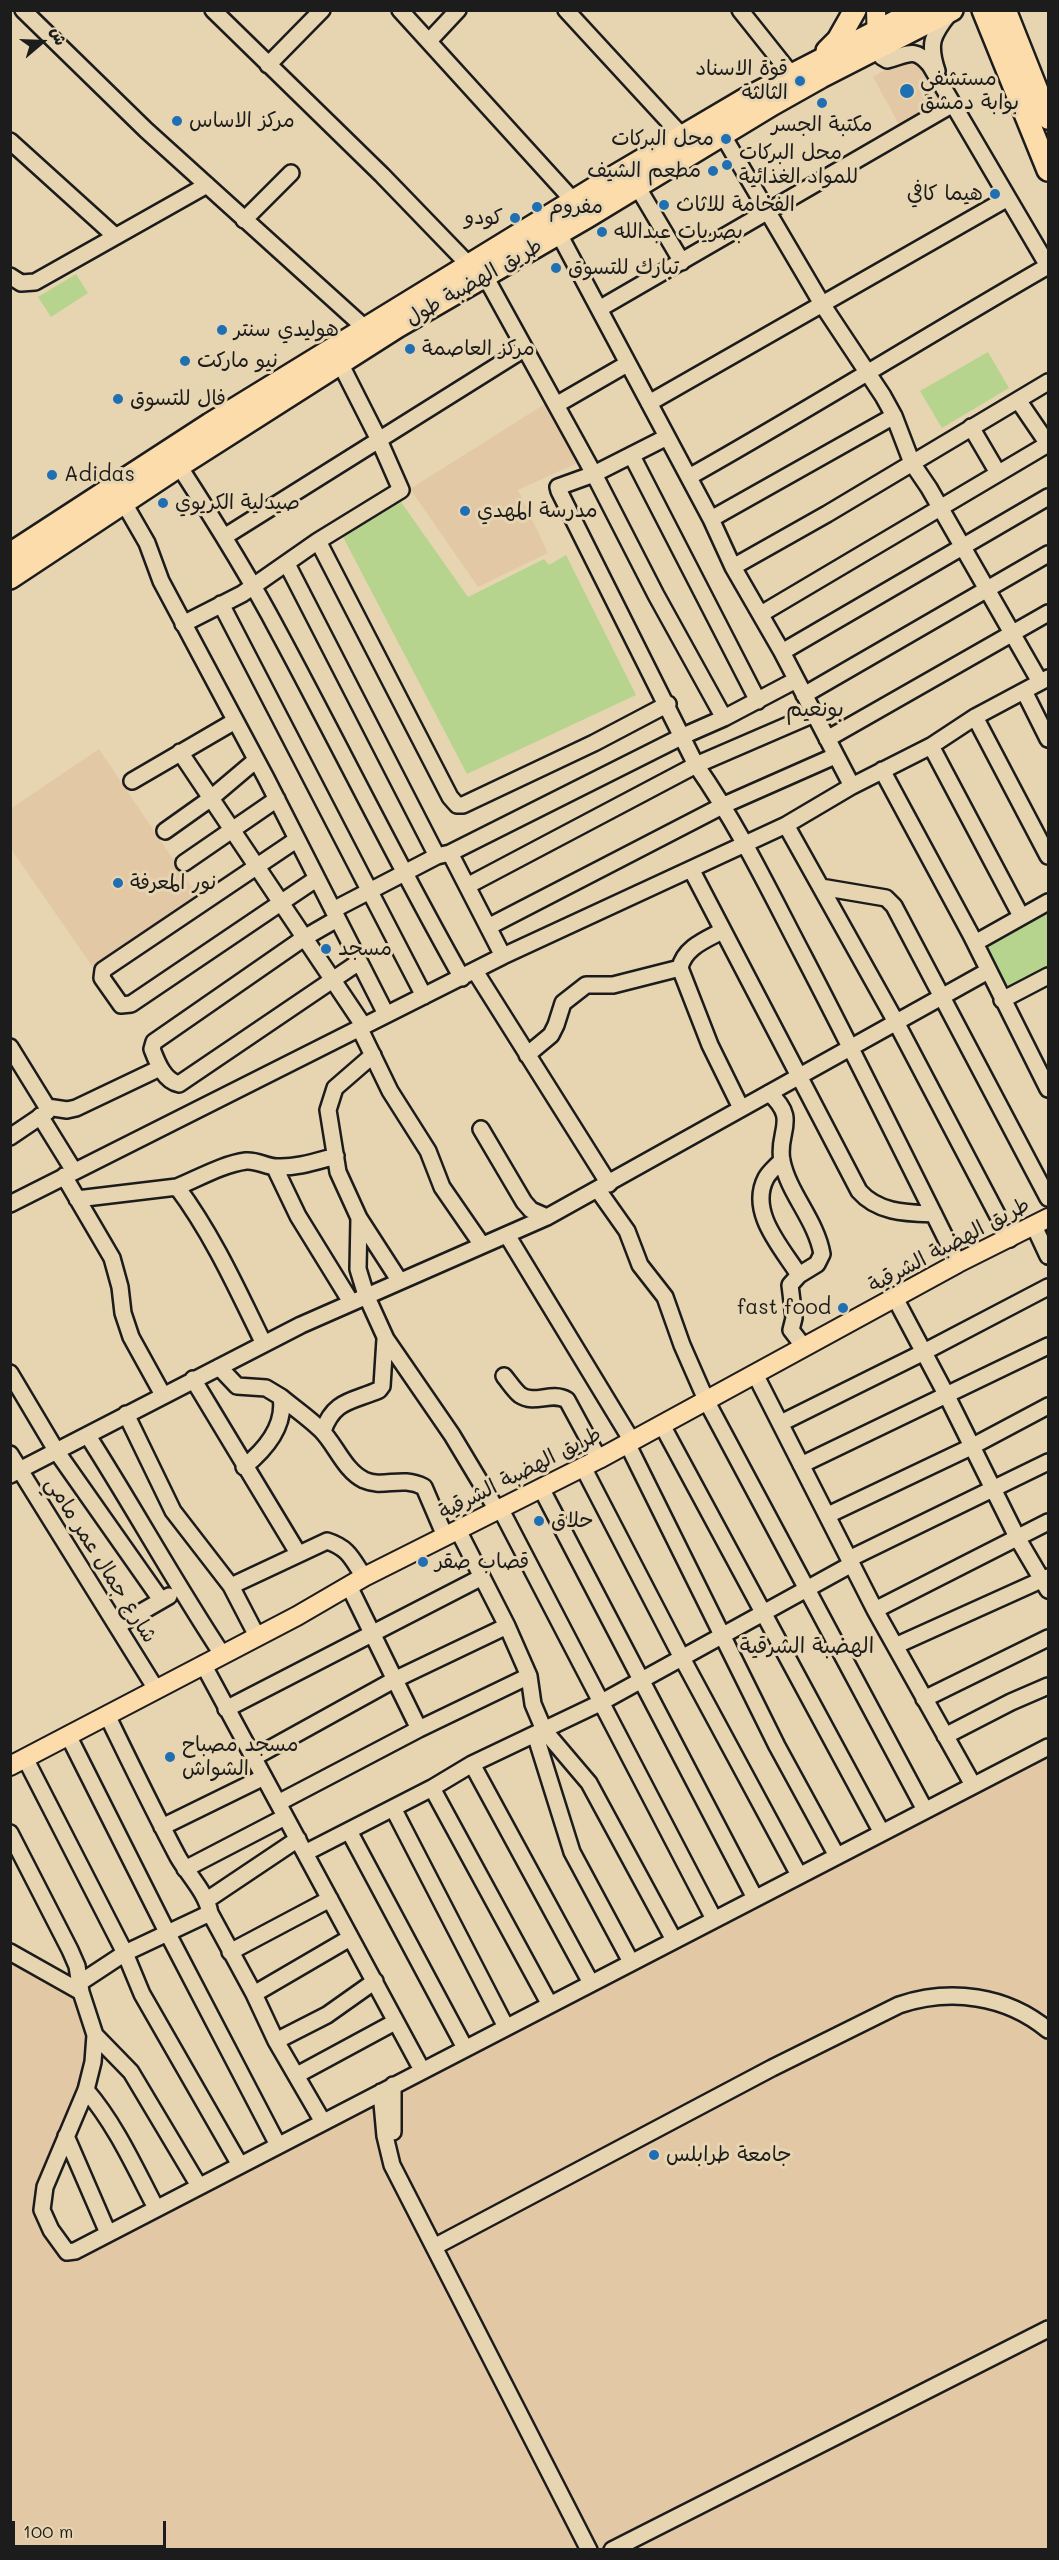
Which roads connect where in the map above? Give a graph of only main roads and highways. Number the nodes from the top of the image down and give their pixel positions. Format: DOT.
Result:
graph roads {
  1 [pos="855,10"];
  2 [pos="918,10"];
  3 [pos="1005,10"];
  4 [pos="951,11"];
  5 [pos="983,12"];
  6 [pos="876,30"];
  7 [pos="816,61"];
  8 [pos="1048,118"];
  9 [pos="1048,170"];
  10 [pos="581,209"];
  11 [pos="477,271"];
  12 [pos="10,554"];
  13 [pos="10,579"];
  14 [pos="1041,1222"];
  15 [pos="18,1762"];
  1 -- 7 [label="highway"];
  2 -- 6 [label="highway, طريق الهضبة طول"];
  3 -- 8 [label="highway"];
  4 -- 6 [label="highway, طريق الهضبة طول"];
  5 -- 9 [label="highway"];
  6 -- 7 [label="highway, طريق الهضبة طول"];
  6 -- 10 [label="highway, طريق الهضبة طول"];
  7 -- 10 [label="highway, طريق الهضبة طول"];
  10 -- 11 [label="highway, طريق الهضبة طول"];
  10 -- 11 [label="highway, طريق الهضبة طول"];
  11 -- 12 [label="highway, طريق الهضبة طول"];
  11 -- 13 [label="highway, طريق الهضبة طول"];
  14 -- 15 [label="main road, طريق الهضبة الشرقية"];
}
